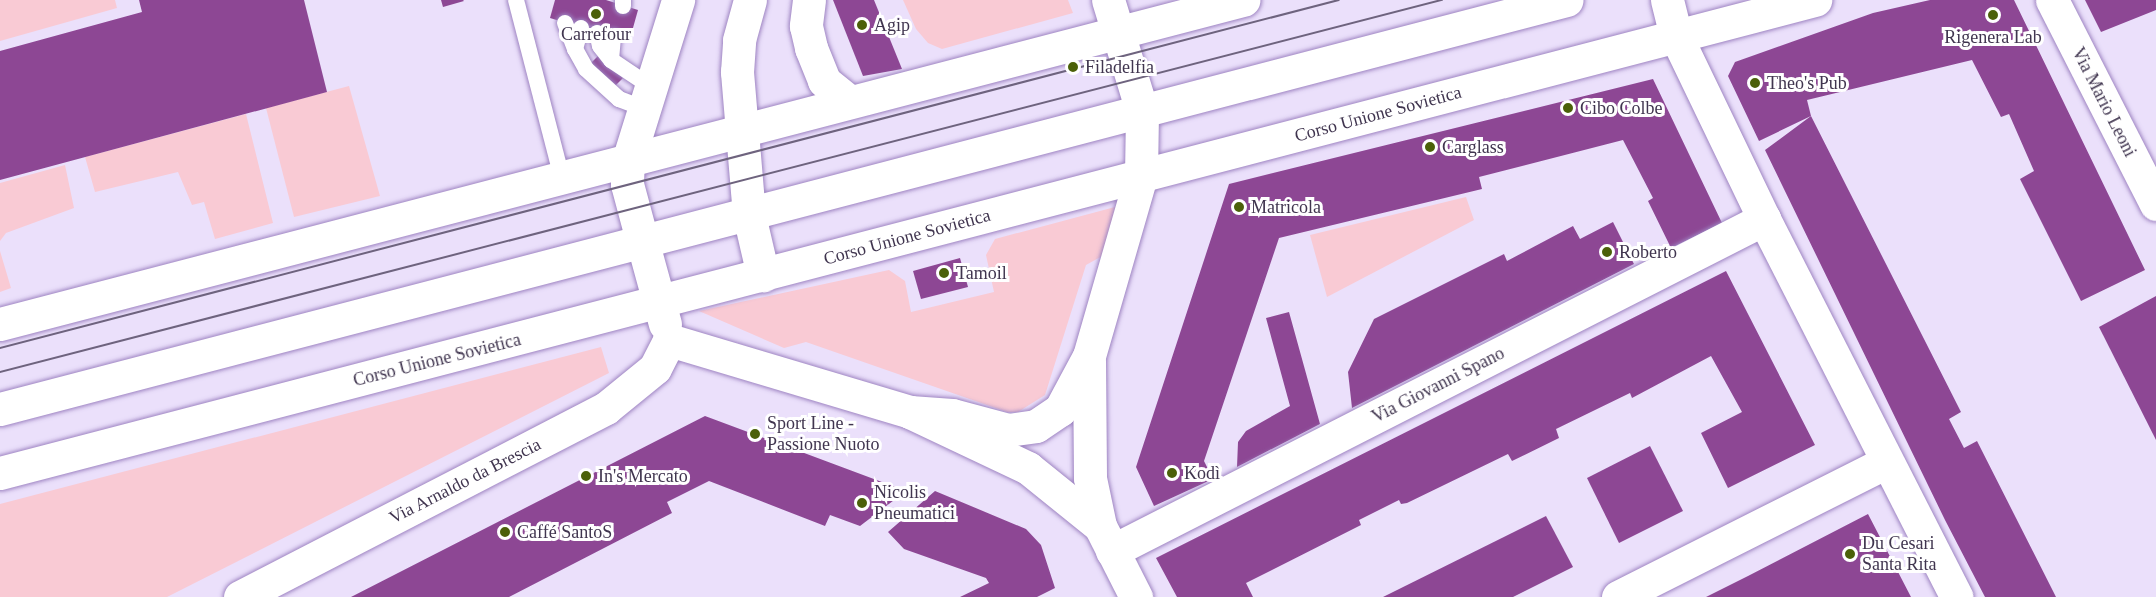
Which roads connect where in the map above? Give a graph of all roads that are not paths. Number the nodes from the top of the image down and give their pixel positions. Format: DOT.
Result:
graph roads {
  1 [pos="516,0"];
  2 [pos="678,0"];
  3 [pos="750,0"];
  4 [pos="809,0"];
  5 [pos="1108,0"];
  6 [pos="1244,0"];
  7 [pos="1567,0"];
  8 [pos="1667,0"];
  9 [pos="1815,0"];
  10 [pos="2052,0"];
  11 [pos="1121,33"];
  12 [pos="1676,36"];
  13 [pos="646,97"];
  14 [pos="849,101"];
  15 [pos="1142,111"];
  16 [pos="740,132"];
  17 [pos="628,161"];
  18 [pos="1141,176"];
  19 [pos="562,178"];
  20 [pos="2156,204"];
  21 [pos="749,214"];
  22 [pos="1764,219"];
  23 [pos="642,240"];
  24 [pos="763,275"];
  25 [pos="659,302"];
  26 [pos="0,324"];
  27 [pos="669,340"];
  28 [pos="1089,356"];
  29 [pos="0,409"];
  30 [pos="909,412"];
  31 [pos="1887,462"];
  32 [pos="0,473"];
  33 [pos="1106,538"];
  34 [pos="1123,592"];
  35 [pos="240,597"];
  36 [pos="1618,597"];
  37 [pos="1957,597"];
  1 -- 19 [label="lane"];
  2 -- 13 [label="street"];
  3 -- 16 [label="street"];
  4 -- 14 [label="street"];
  5 -- 11 [label="street"];
  6 -- 11 [label="street"];
  7 -- 15 [label="street"];
  8 -- 12 [label="street"];
  9 -- 12 [label="street, Corso Unione Sovietica"];
  10 -- 20 [label="street, Via Mario Leoni"];
  11 -- 14 [label="street"];
  11 -- 15 [label="street"];
  12 -- 18 [label="street, Corso Unione Sovietica"];
  12 -- 22 [label="street"];
  13 -- 13 [label="lane"];
  13 -- 17 [label="street"];
  14 -- 16 [label="street"];
  15 -- 18 [label="street"];
  15 -- 21 [label="street"];
  16 -- 17 [label="street"];
  16 -- 21 [label="street"];
  17 -- 19 [label="street"];
  17 -- 23 [label="street"];
  18 -- 24 [label="street, Corso Unione Sovietica"];
  18 -- 28 [label="street"];
  19 -- 26 [label="street"];
  21 -- 23 [label="street"];
  21 -- 24 [label="street"];
  22 -- 31 [label="street"];
  22 -- 33 [label="street, Via Giovanni Spano"];
  23 -- 25 [label="street"];
  23 -- 29 [label="street"];
  24 -- 25 [label="street, Corso Unione Sovietica"];
  25 -- 27 [label="street"];
  25 -- 32 [label="street, Corso Unione Sovietica"];
  27 -- 30 [label="street"];
  27 -- 35 [label="street, Via Arnaldo da Brescia"];
  28 -- 30 [label="street"];
  28 -- 33 [label="street"];
  30 -- 33 [label="street"];
  31 -- 36 [label="street"];
  31 -- 37 [label="street"];
  33 -- 34 [label="street"];
}
